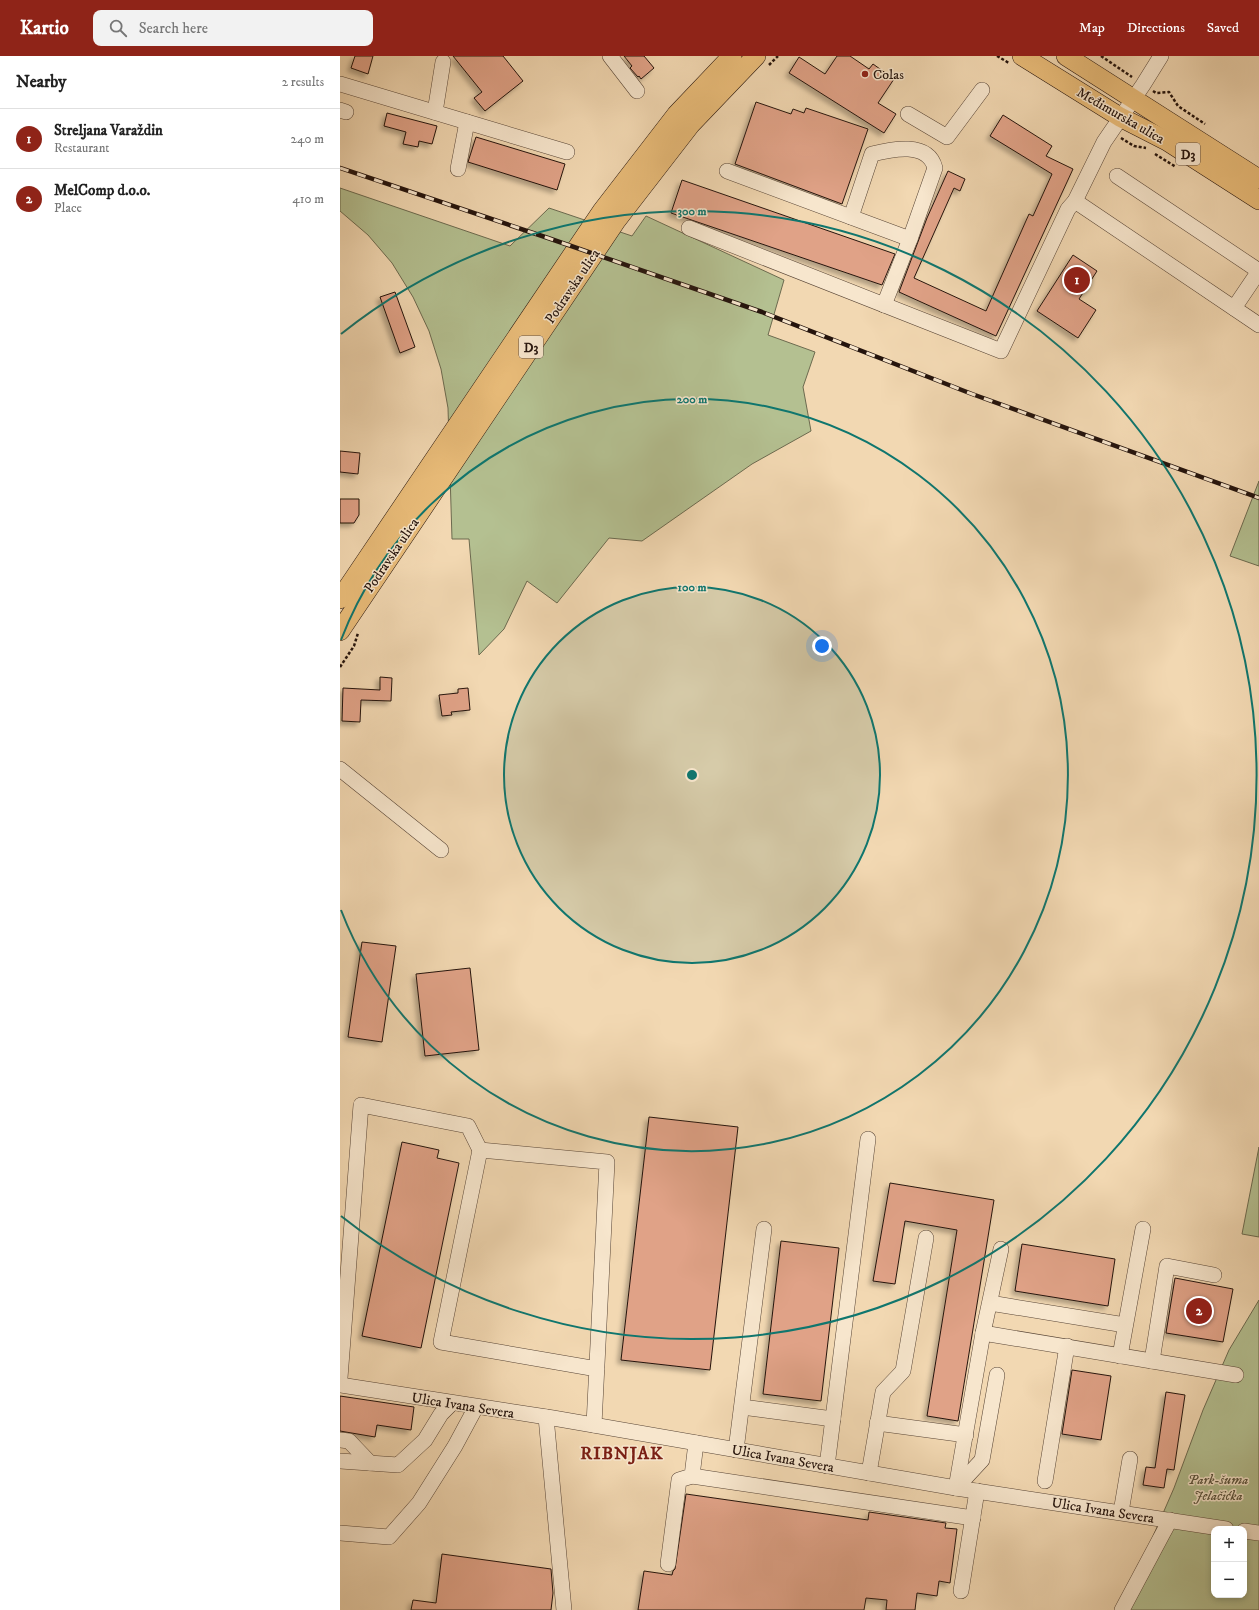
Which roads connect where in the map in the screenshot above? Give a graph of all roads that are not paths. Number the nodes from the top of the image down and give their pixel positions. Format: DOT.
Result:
graph roads {
  1 [pos="610,56"];
  2 [pos="732,56"];
  3 [pos="1022,56"];
  4 [pos="1066,56"];
  5 [pos="1161,56"];
  6 [pos="443,62"];
  7 [pos="761,63"];
  8 [pos="340,84"];
  9 [pos="982,90"];
  10 [pos="638,92"];
  11 [pos="1134,99"];
  12 [pos="435,112"];
  13 [pos="908,114"];
  14 [pos="1120,117"];
  15 [pos="467,122"];
  16 [pos="567,152"];
  17 [pos="458,168"];
  18 [pos="727,171"];
  19 [pos="1117,176"];
  20 [pos="1259,179"];
  21 [pos="1259,200"];
  22 [pos="1075,201"];
  23 [pos="851,217"];
  24 [pos="689,228"];
  25 [pos="910,239"];
  26 [pos="1259,271"];
  27 [pos="884,305"];
  28 [pos="1234,308"];
  29 [pos="1259,325"];
  30 [pos="340,599"];
  31 [pos="340,631"];
  32 [pos="340,769"];
  33 [pos="441,850"];
  34 [pos="868,1139"];
  35 [pos="480,1150"];
  36 [pos="1143,1228"];
  37 [pos="764,1229"];
  38 [pos="926,1238"];
  39 [pos="1002,1249"];
  40 [pos="1214,1275"];
  41 [pos="990,1303"];
  42 [pos="1125,1325"];
  43 [pos="983,1333"];
  44 [pos="1067,1346"];
  45 [pos="1120,1356"];
  46 [pos="1152,1361"];
  47 [pos="597,1369"];
  48 [pos="997,1375"];
  49 [pos="1236,1375"];
  50 [pos="340,1378"];
  51 [pos="340,1385"];
  52 [pos="452,1403"];
  53 [pos="476,1407"];
  54 [pos="742,1407"];
  55 [pos="546,1417"];
  56 [pos="833,1419"];
  57 [pos="877,1423"];
  58 [pos="594,1425"];
  59 [pos="966,1436"];
  60 [pos="340,1440"];
  61 [pos="696,1443"];
  62 [pos="736,1450"];
  63 [pos="1130,1459"];
  64 [pos="340,1461"];
  65 [pos="370,1463"];
  66 [pos="827,1466"];
  67 [pos="869,1473"];
  68 [pos="692,1476"];
  69 [pos="1045,1481"];
  70 [pos="956,1488"];
  71 [pos="978,1491"];
  72 [pos="1121,1512"];
  73 [pos="973,1518"];
  74 [pos="1170,1520"];
  75 [pos="1211,1527"];
  76 [pos="1247,1531"];
  77 [pos="340,1533"];
  78 [pos="1259,1533"];
  79 [pos="668,1564"];
  80 [pos="961,1591"];
  81 [pos="564,1610"];
  82 [pos="1122,1610"];
  1 -- 10 [label="street"];
  2 -- 30 [label="main road, Podravska ulica / D3"];
  3 -- 14 [label="main road, Međimurska ulica / D3"];
  4 -- 11 [label="main road, Međimurska ulica / D3"];
  5 -- 11 [label="street"];
  6 -- 12 [label="street"];
  7 -- 31 [label="main road, Podravska ulica / D3"];
  8 -- 12 [label="street"];
  9 -- 13 [label="street"];
  11 -- 14 [label="street"];
  11 -- 20 [label="main road, Međimurska ulica / D3"];
  12 -- 15 [label="street"];
  14 -- 21 [label="main road, Međimurska ulica / D3"];
  14 -- 22 [label="street"];
  15 -- 16 [label="street"];
  15 -- 17 [label="street"];
  18 -- 23 [label="street"];
  19 -- 26 [label="street"];
  22 -- 27 [label="street"];
  22 -- 28 [label="street"];
  23 -- 25 [label="street"];
  23 -- 25 [label="street"];
  24 -- 27 [label="street"];
  25 -- 27 [label="street"];
  26 -- 28 [label="street"];
  28 -- 29 [label="street"];
  32 -- 33 [label="street"];
  34 -- 56 [label="street"];
  35 -- 47 [label="street"];
  35 -- 47 [label="street"];
  35 -- 50 [label="street"];
  36 -- 42 [label="street"];
  37 -- 54 [label="street"];
  38 -- 57 [label="street"];
  39 -- 41 [label="street"];
  40 -- 46 [label="street"];
  41 -- 42 [label="street"];
  41 -- 43 [label="street"];
  42 -- 45 [label="street"];
  43 -- 44 [label="street"];
  43 -- 59 [label="street"];
  44 -- 45 [label="street"];
  44 -- 69 [label="street"];
  45 -- 46 [label="street"];
  46 -- 49 [label="street"];
  47 -- 58 [label="street"];
  48 -- 70 [label="street"];
  51 -- 52 [label="street, Ulica Ivana Severa"];
  52 -- 53 [label="street, Ulica Ivana Severa"];
  52 -- 65 [label="street"];
  53 -- 55 [label="street, Ulica Ivana Severa"];
  53 -- 77 [label="street"];
  54 -- 56 [label="street"];
  54 -- 62 [label="street"];
  55 -- 58 [label="street, Ulica Ivana Severa"];
  55 -- 81 [label="street"];
  56 -- 66 [label="street"];
  57 -- 59 [label="street"];
  57 -- 67 [label="street"];
  58 -- 61 [label="street, Ulica Ivana Severa"];
  59 -- 70 [label="street"];
  60 -- 65 [label="street"];
  61 -- 62 [label="street, Ulica Ivana Severa"];
  61 -- 68 [label="street"];
  62 -- 66 [label="street, Ulica Ivana Severa"];
  63 -- 72 [label="street"];
  64 -- 65 [label="street"];
  66 -- 67 [label="street, Ulica Ivana Severa"];
  67 -- 70 [label="street, Ulica Ivana Severa"];
  68 -- 73 [label="street"];
  68 -- 79 [label="street"];
  70 -- 71 [label="street, Ulica Ivana Severa"];
  71 -- 72 [label="street, Ulica Ivana Severa"];
  71 -- 73 [label="street"];
  72 -- 74 [label="street, Ulica Ivana Severa"];
  73 -- 80 [label="street"];
  74 -- 75 [label="street, Ulica Ivana Severa"];
  74 -- 82 [label="street"];
  76 -- 78 [label="street"];
}
